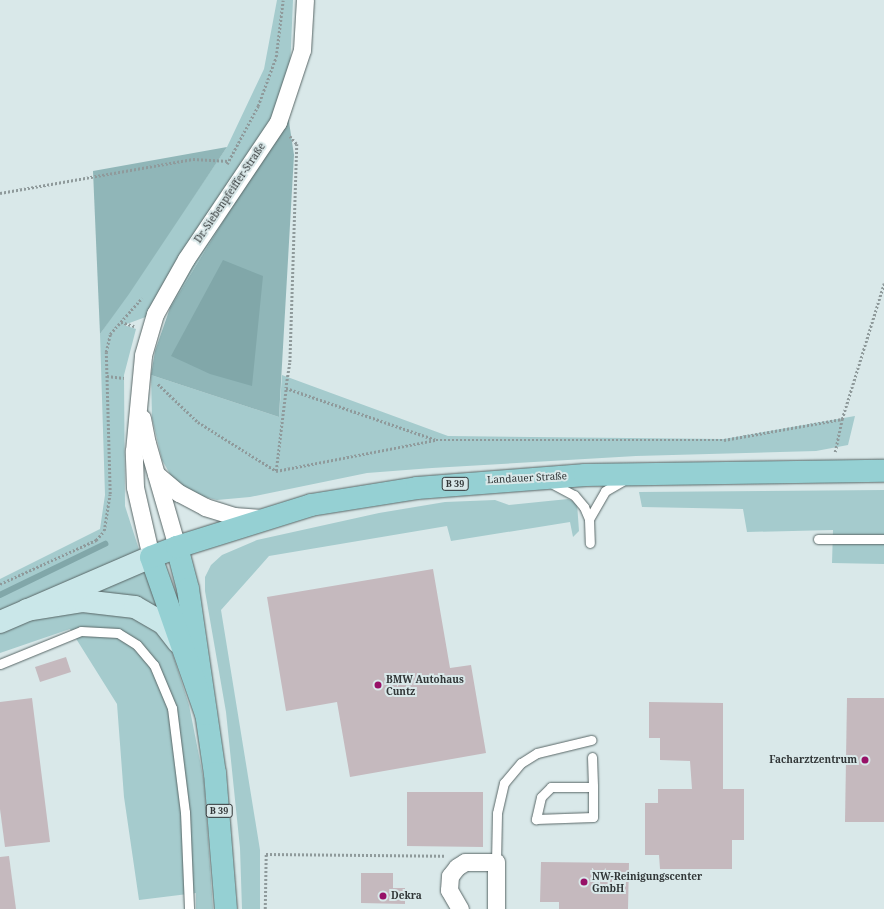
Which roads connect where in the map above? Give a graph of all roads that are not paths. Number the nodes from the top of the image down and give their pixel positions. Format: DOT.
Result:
graph roads {
  1 [pos="305,0"];
  2 [pos="139,381"];
  3 [pos="884,471"];
  4 [pos="156,473"];
  5 [pos="649,473"];
  6 [pos="534,478"];
  7 [pos="264,518"];
  8 [pos="589,519"];
  9 [pos="818,539"];
  10 [pos="884,539"];
  11 [pos="590,542"];
  12 [pos="177,547"];
  13 [pos="151,557"];
  14 [pos="27,610"];
  15 [pos="0,622"];
  16 [pos="178,642"];
  17 [pos="0,664"];
  18 [pos="206,714"];
  19 [pos="591,740"];
  20 [pos="592,757"];
  21 [pos="593,787"];
  22 [pos="496,862"];
  23 [pos="189,909"];
  24 [pos="226,909"];
  25 [pos="460,909"];
  26 [pos="496,909"];
  1 -- 2 [label="street, Dr.-Siebenpfeiffer-Straße"];
  2 -- 4 [label="street, Dr.-Siebenpfeiffer-Straße"];
  2 -- 13 [label="street, Dr.-Siebenpfeiffer-Straße"];
  3 -- 5 [label="main road, Landauer Straße / B 39"];
  4 -- 7 [label="street"];
  4 -- 12 [label="street, Dr.-Siebenpfeiffer-Straße"];
  5 -- 6 [label="main road, Landauer Straße / B 39"];
  5 -- 8 [label="lane"];
  6 -- 7 [label="main road, Landauer Straße / B 39"];
  6 -- 8 [label="lane"];
  7 -- 12 [label="main road, Landauer Straße / B 39"];
  8 -- 11 [label="lane"];
  9 -- 10 [label="lane"];
  12 -- 13 [label="main road, B 39"];
  12 -- 18 [label="main road, B 39"];
  13 -- 14 [label="main road"];
  13 -- 16 [label="main road, B 39"];
  14 -- 15 [label="main road"];
  14 -- 16 [label="main road"];
  16 -- 18 [label="main road, B 39"];
  17 -- 23 [label="lane"];
  18 -- 24 [label="main road, B 39"];
  19 -- 22 [label="lane"];
  20 -- 21 [label="lane"];
  21 -- 21 [label="lane"];
  22 -- 25 [label="street"];
  22 -- 26 [label="street"];
}
